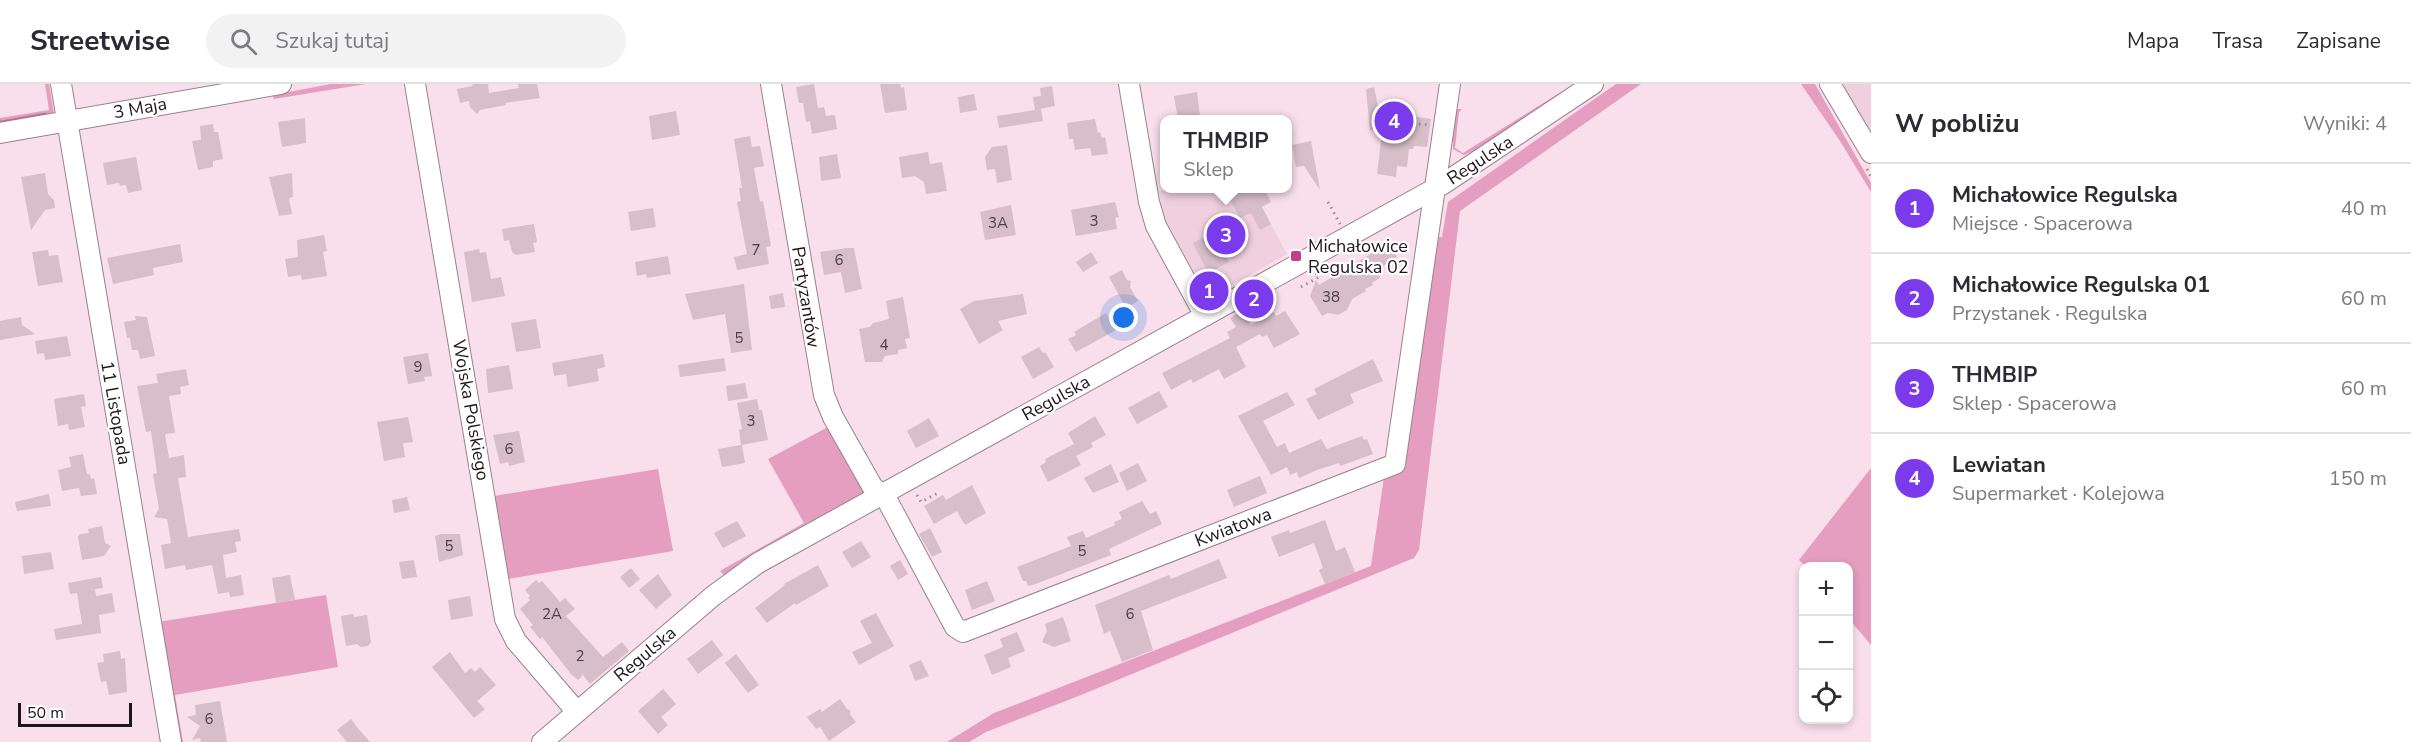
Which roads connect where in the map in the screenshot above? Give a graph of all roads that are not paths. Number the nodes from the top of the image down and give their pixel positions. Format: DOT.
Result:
graph roads {
  1 [pos="61,84"];
  2 [pos="281,84"];
  3 [pos="416,84"];
  4 [pos="771,84"];
  5 [pos="1129,84"];
  6 [pos="1450,84"];
  7 [pos="1593,84"];
  8 [pos="1830,84"];
  9 [pos="67,121"];
  10 [pos="0,133"];
  11 [pos="1440,153"];
  12 [pos="1871,153"];
  13 [pos="1468,169"];
  14 [pos="1435,189"];
  15 [pos="1205,316"];
  16 [pos="881,494"];
  17 [pos="577,712"];
  18 [pos="171,742"];
  19 [pos="542,742"];
  1 -- 9 [label="street, 11 Listopada"];
  2 -- 9 [label="street, 3 Maja"];
  3 -- 17 [label="street, Wojska Polskiego"];
  4 -- 16 [label="street, Partyzantów"];
  5 -- 15 [label="street"];
  6 -- 11 [label="street"];
  7 -- 13 [label="street, Regulska"];
  8 -- 12 [label="street"];
  9 -- 10 [label="street, 3 Maja"];
  9 -- 18 [label="street, 11 Listopada"];
  11 -- 13 [label="street"];
  11 -- 14 [label="street"];
  13 -- 14 [label="street, Regulska"];
  14 -- 15 [label="street, Regulska"];
  14 -- 16 [label="street, Kwiatowa"];
  15 -- 16 [label="street, Regulska"];
  16 -- 17 [label="street, Regulska"];
  17 -- 19 [label="street, Regulska"];
}
